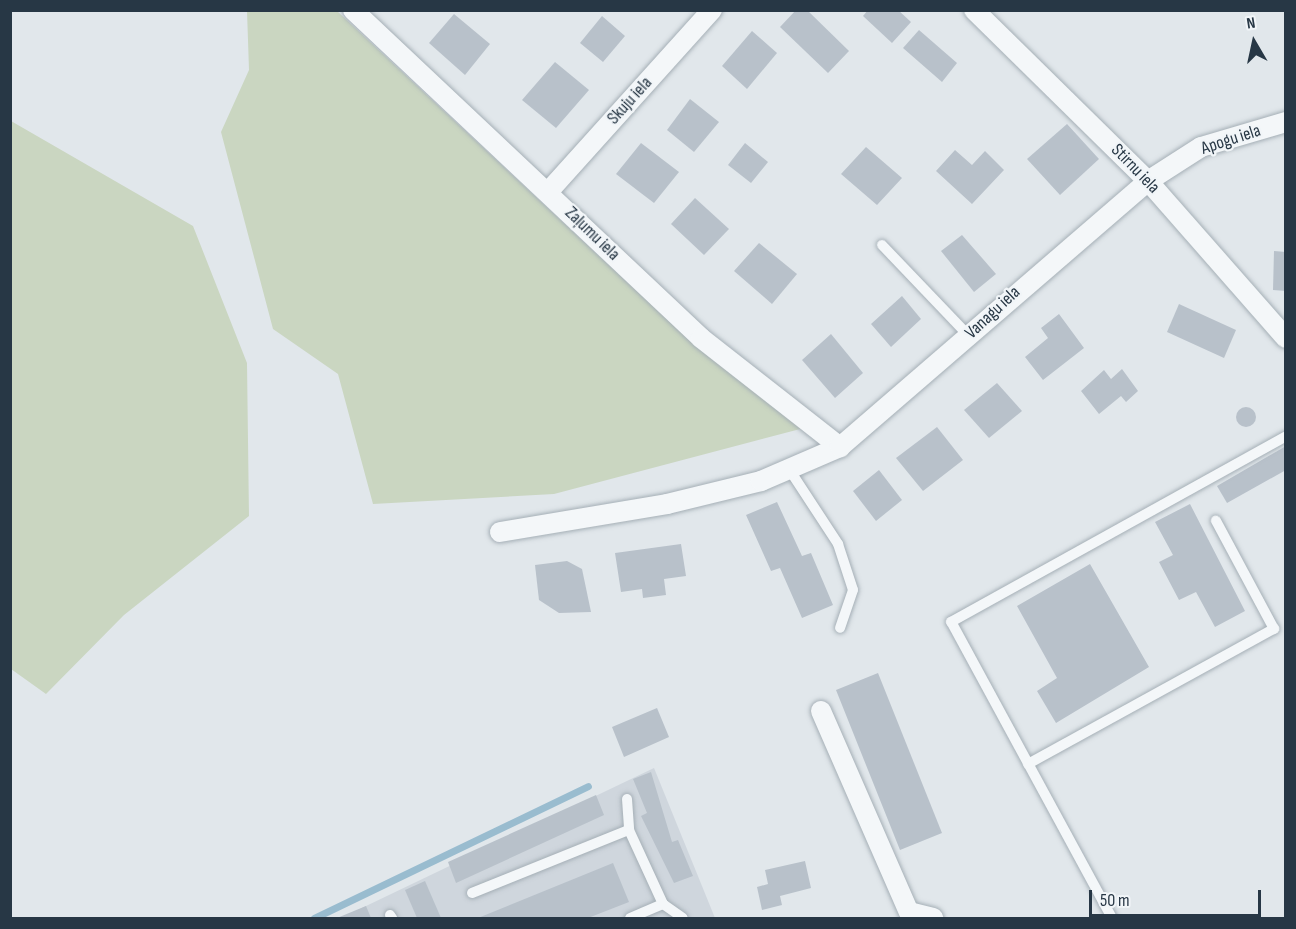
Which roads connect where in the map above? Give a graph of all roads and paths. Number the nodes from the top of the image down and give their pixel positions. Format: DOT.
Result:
graph roads {
  1 [pos="353,10"];
  2 [pos="712,10"];
  3 [pos="982,13"];
  4 [pos="1286,122"];
  5 [pos="1148,182"];
  6 [pos="548,192"];
  7 [pos="882,245"];
  8 [pos="969,336"];
  9 [pos="1286,338"];
  10 [pos="1286,436"];
  11 [pos="840,447"];
  12 [pos="789,469"];
  13 [pos="1216,521"];
  14 [pos="500,532"];
  15 [pos="840,628"];
  16 [pos="821,711"];
  17 [pos="1028,764"];
  18 [pos="627,799"];
  19 [pos="629,830"];
  20 [pos="472,893"];
  21 [pos="663,904"];
  22 [pos="630,918"];
  23 [pos="684,918"];
  24 [pos="933,918"];
  25 [pos="1112,918"];
  1 -- 6 [label="street, Zaļumu iela"];
  2 -- 6 [label="street, Skuju iela"];
  3 -- 5 [label="street, Stirnu iela"];
  4 -- 5 [label="street, Apogu iela"];
  5 -- 8 [label="street, Vanagu iela"];
  5 -- 9 [label="street, Stirnu iela"];
  6 -- 11 [label="street, Zaļumu iela"];
  7 -- 8 [label="lane"];
  8 -- 11 [label="street, Vanagu iela"];
  10 -- 17 [label="lane"];
  11 -- 12 [label="street, Vanagu iela"];
  12 -- 14 [label="street, Vanagu iela"];
  12 -- 15 [label="lane"];
  13 -- 17 [label="lane"];
  16 -- 24 [label="street"];
  17 -- 25 [label="lane"];
  18 -- 19 [label="lane"];
  19 -- 20 [label="lane"];
  19 -- 21 [label="lane"];
  21 -- 22 [label="lane"];
  21 -- 23 [label="lane"];
}
